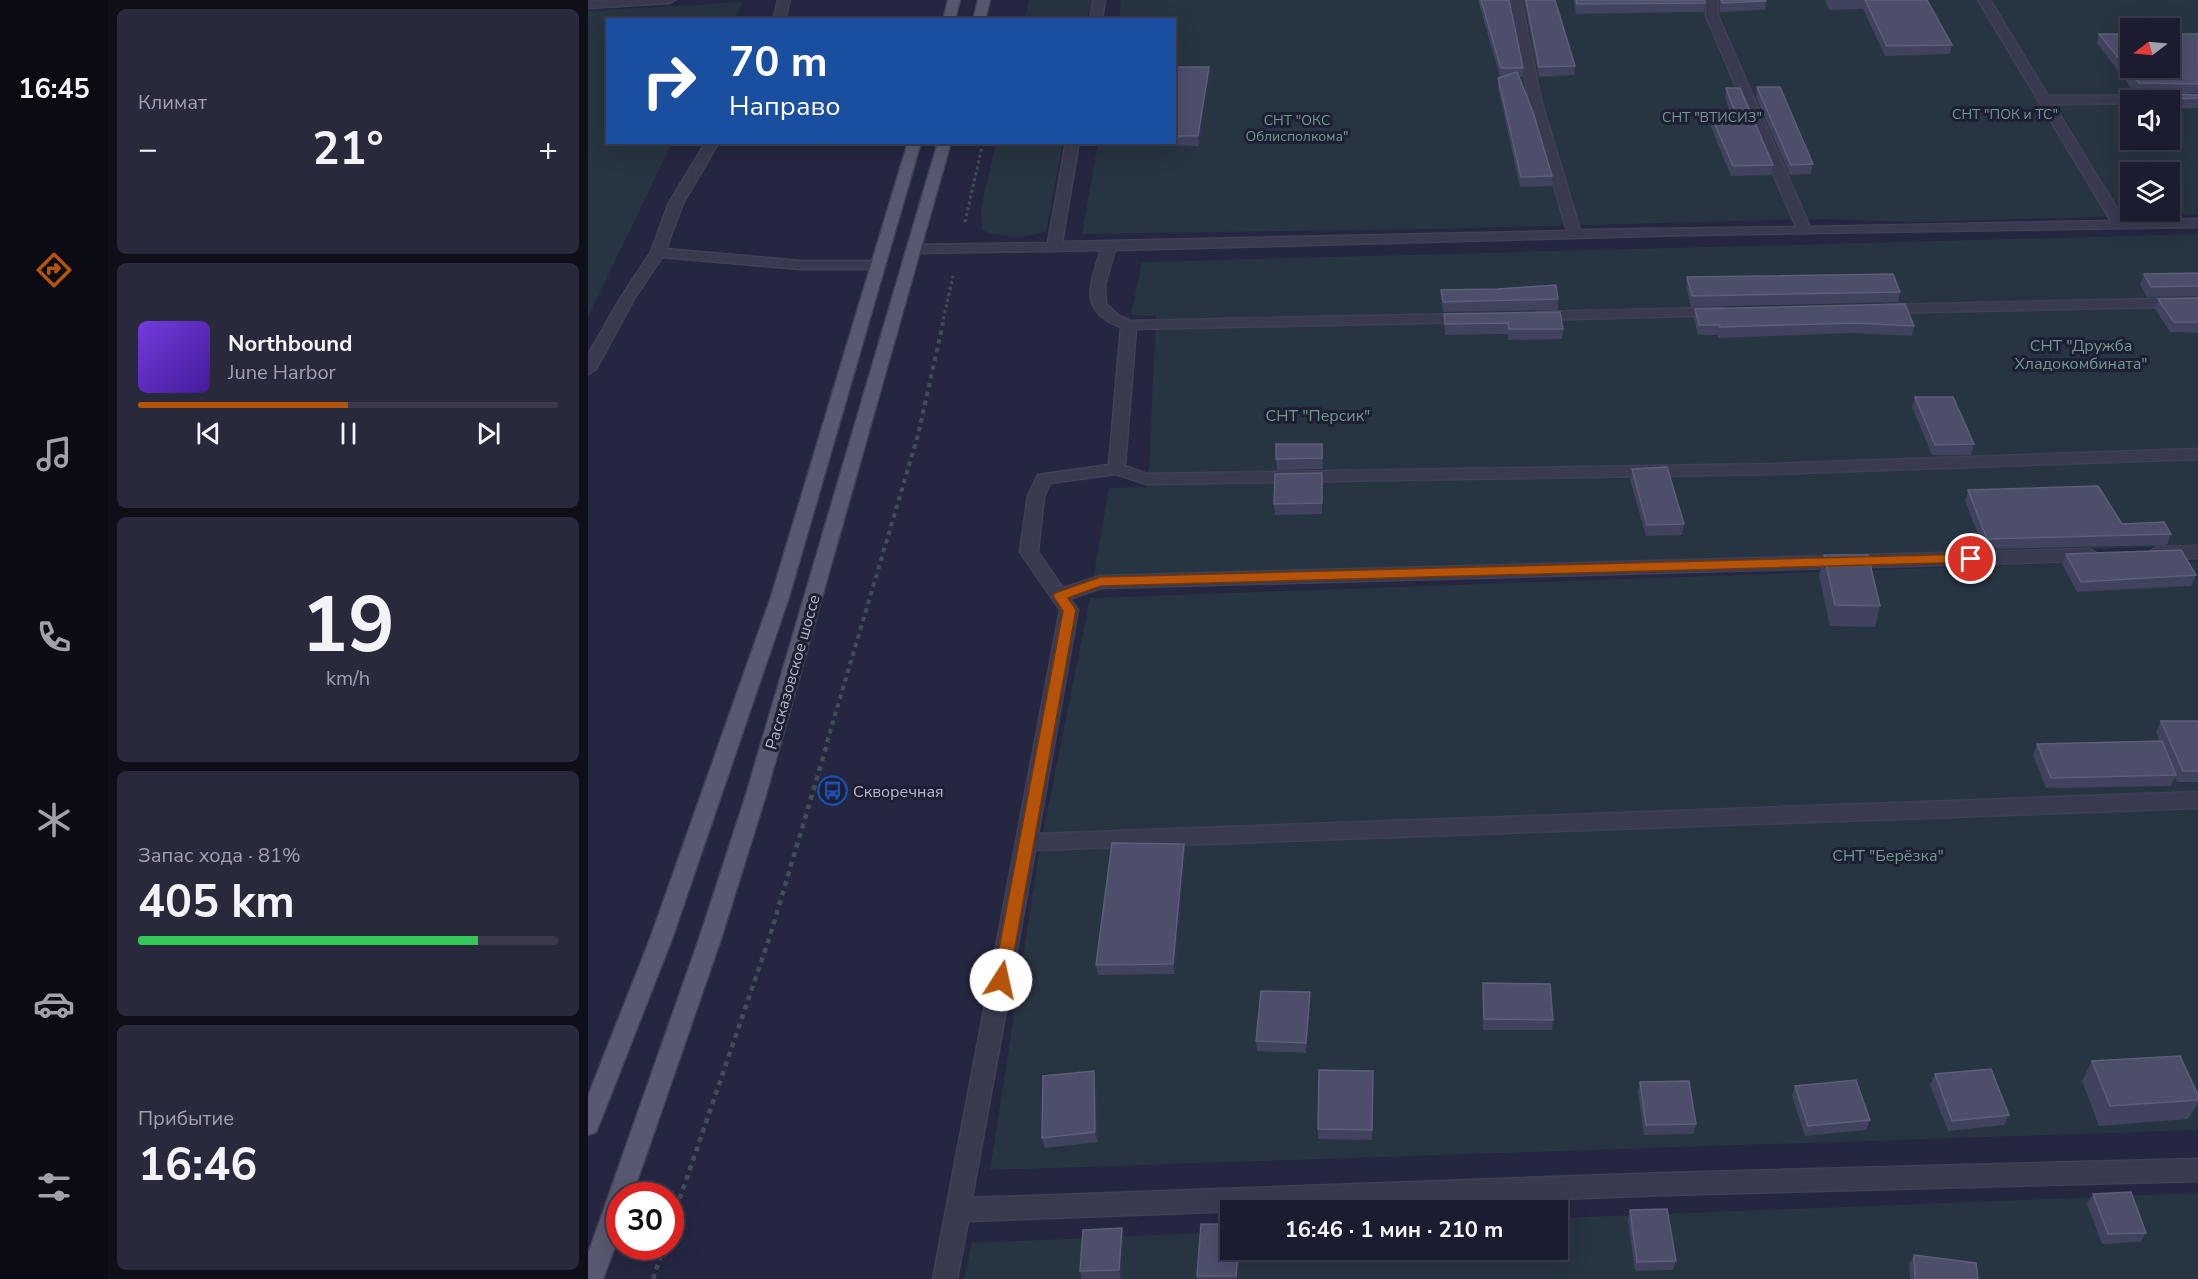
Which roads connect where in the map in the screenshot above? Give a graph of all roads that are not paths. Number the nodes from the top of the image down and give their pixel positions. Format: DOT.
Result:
graph roads {
  1 [pos="669,0"];
  2 [pos="784,0"];
  3 [pos="954,0"];
  4 [pos="984,0"];
  5 [pos="1100,0"];
  6 [pos="1515,0"];
  7 [pos="1712,0"];
  8 [pos="1984,0"];
  9 [pos="588,5"];
  10 [pos="780,18"];
  11 [pos="950,18"];
  12 [pos="980,18"];
  13 [pos="1096,18"];
  14 [pos="2198,99"];
  15 [pos="2047,100"];
  16 [pos="712,144"];
  17 [pos="914,144"];
  18 [pos="944,144"];
  19 [pos="1073,144"];
  20 [pos="2198,223"];
  21 [pos="2120,225"];
  22 [pos="1806,231"];
  23 [pos="1575,235"];
  24 [pos="1109,246"];
  25 [pos="1054,247"];
  26 [pos="916,249"];
  27 [pos="658,252"];
  28 [pos="879,265"];
  29 [pos="2198,302"];
  30 [pos="1865,309"];
  31 [pos="1735,312"];
  32 [pos="1485,317"];
  33 [pos="1521,317"];
  34 [pos="1129,325"];
  35 [pos="588,369"];
  36 [pos="2198,454"];
  37 [pos="1117,469"];
  38 [pos="2198,552"];
  39 [pos="2138,553"];
  40 [pos="2102,555"];
  41 [pos="1060,596"];
  42 [pos="2198,800"];
  43 [pos="1026,842"];
  44 [pos="588,1125"];
  45 [pos="2198,1170"];
  46 [pos="625,1182"];
  47 [pos="959,1210"];
  48 [pos="606,1237"];
  49 [pos="591,1279"];
  50 [pos="945,1279"];
  1 -- 9 [label="street"];
  2 -- 10 [label="street"];
  3 -- 11 [label="main road"];
  4 -- 12 [label="main road"];
  5 -- 13 [label="street"];
  6 -- 23 [label="street"];
  7 -- 22 [label="street"];
  8 -- 15 [label="street"];
  14 -- 15 [label="street"];
  15 -- 21 [label="street"];
  16 -- 27 [label="street"];
  17 -- 28 [label="main road, Рассказовское шоссе"];
  18 -- 26 [label="main road, Рассказовское шоссе"];
  19 -- 25 [label="street"];
  20 -- 21 [label="street"];
  21 -- 22 [label="street"];
  22 -- 23 [label="street"];
  23 -- 24 [label="street"];
  24 -- 25 [label="street"];
  24 -- 34 [label="street"];
  25 -- 26 [label="street"];
  26 -- 46 [label="main road, Рассказовское шоссе"];
  27 -- 28 [label="street"];
  27 -- 35 [label="street"];
  28 -- 44 [label="main road, Рассказовское шоссе"];
  29 -- 30 [label="street"];
  31 -- 33 [label="street"];
  32 -- 34 [label="street"];
  34 -- 37 [label="street"];
  36 -- 37 [label="street"];
  37 -- 41 [label="street"];
  38 -- 39 [label="street"];
  40 -- 41 [label="street"];
  41 -- 43 [label="street"];
  42 -- 43 [label="street"];
  43 -- 47 [label="street"];
  45 -- 47 [label="street"];
  47 -- 50 [label="street"];
  48 -- 49 [label="main road, Рассказовское шоссе"];
}
